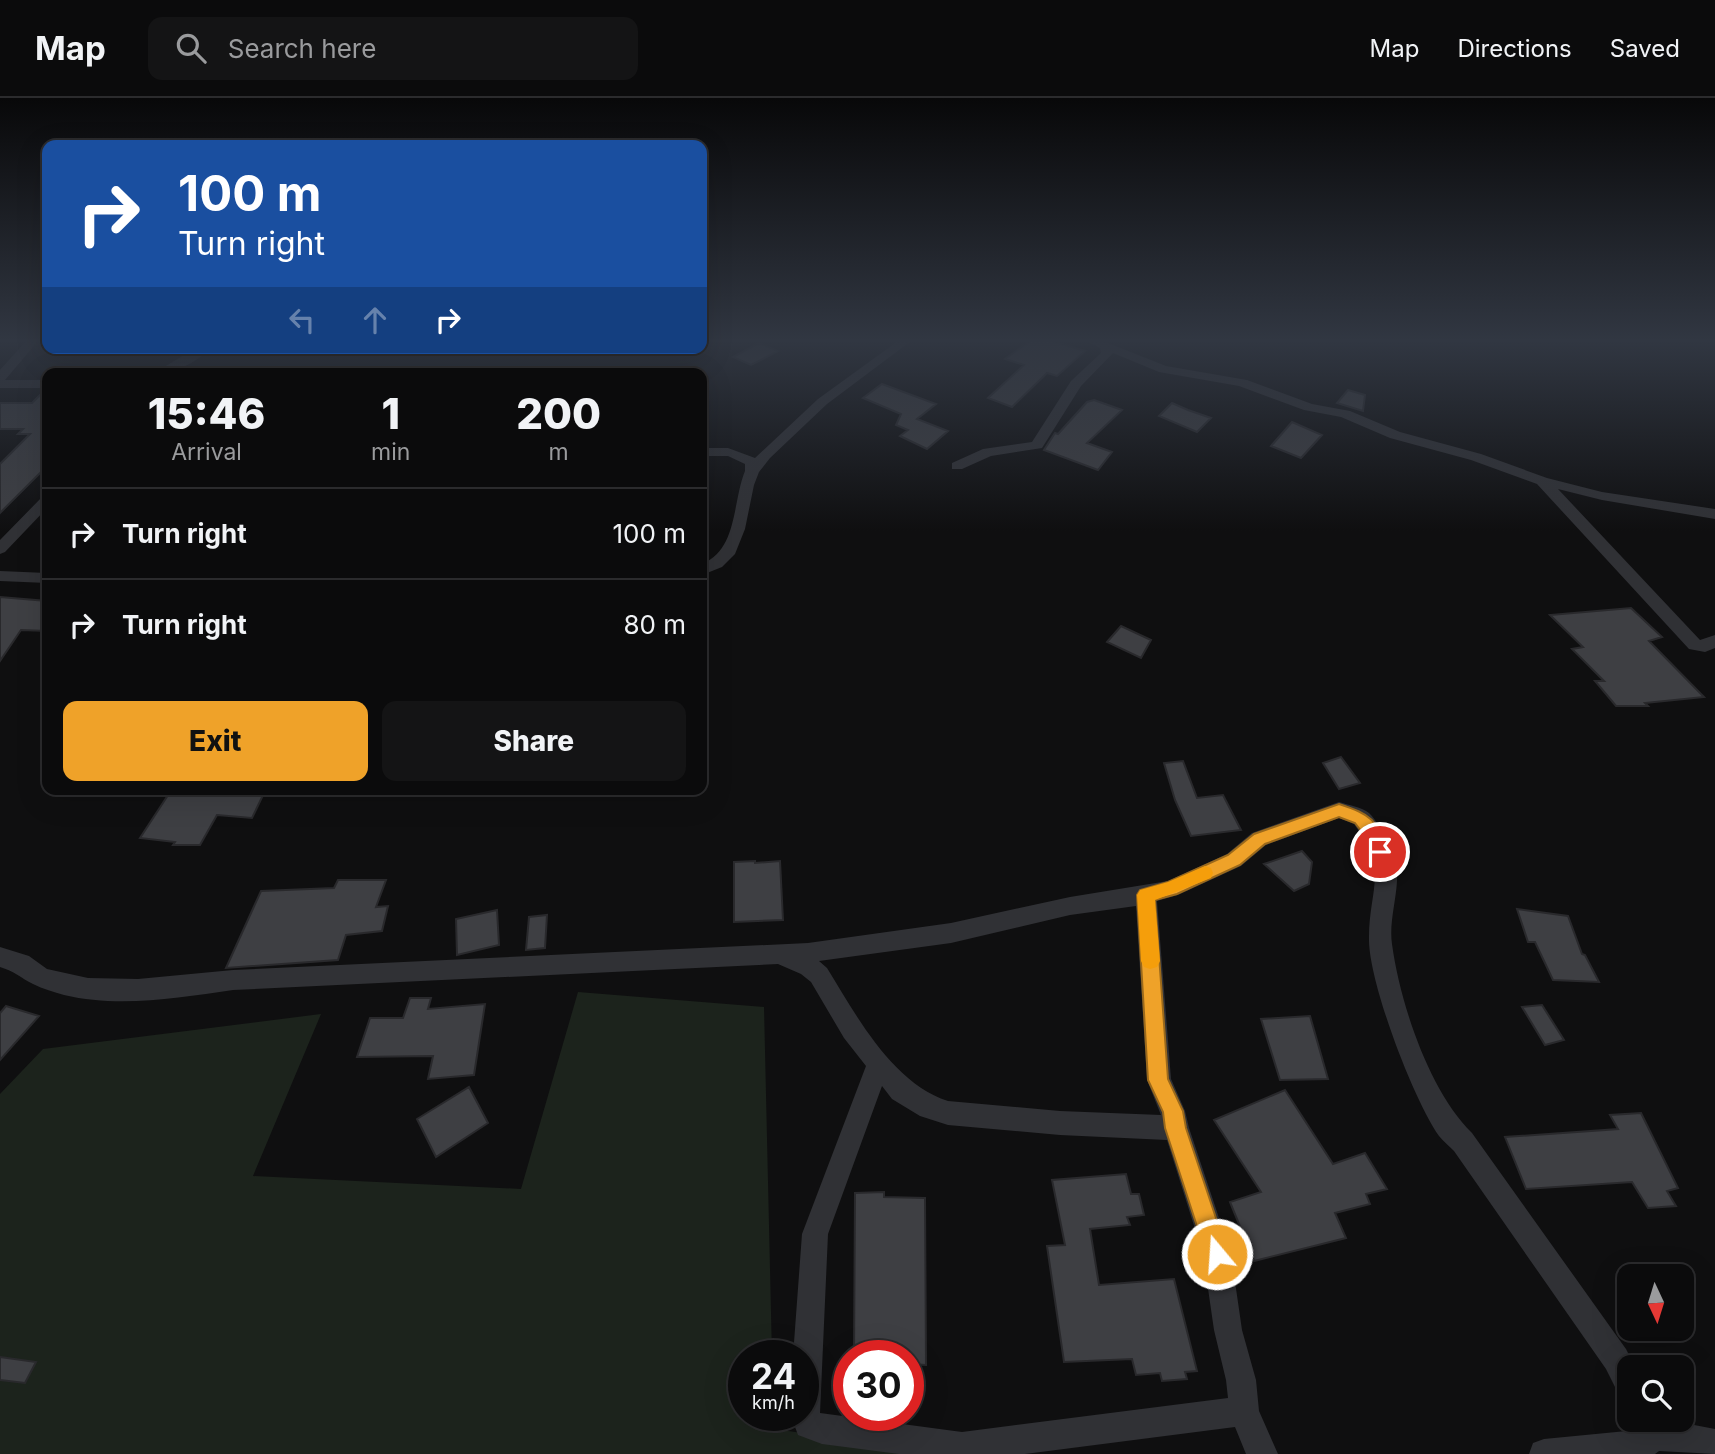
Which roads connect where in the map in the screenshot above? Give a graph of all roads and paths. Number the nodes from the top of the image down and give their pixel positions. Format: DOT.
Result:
graph roads {
  1 [pos="819,404"];
  2 [pos="1063,404"];
  3 [pos="1301,404"];
  4 [pos="707,452"];
  5 [pos="957,466"];
  6 [pos="752,471"];
  7 [pos="1542,481"];
  8 [pos="42,504"];
  9 [pos="1715,514"];
  10 [pos="7,533"];
  11 [pos="0,549"];
  12 [pos="707,568"];
  13 [pos="0,576"];
  14 [pos="42,578"];
  15 [pos="1715,641"];
  16 [pos="1146,895"];
  17 [pos="776,954"];
  18 [pos="0,957"];
  19 [pos="879,1063"];
  20 [pos="1176,1128"];
  21 [pos="1617,1361"];
  22 [pos="1244,1412"];
  23 [pos="1648,1432"];
  24 [pos="1670,1432"];
  25 [pos="1715,1444"];
  26 [pos="1263,1454"];
  27 [pos="1544,1454"];
  1 -- 6 [label="street"];
  2 -- 5 [label="street"];
  3 -- 7 [label="street"];
  4 -- 6 [label="street"];
  6 -- 12 [label="street"];
  7 -- 9 [label="street"];
  7 -- 15 [label="street"];
  8 -- 10 [label="street"];
  10 -- 11 [label="street"];
  13 -- 14 [label="street"];
  16 -- 17 [label="street"];
  16 -- 20 [label="street"];
  16 -- 21 [label="street"];
  17 -- 18 [label="street"];
  17 -- 19 [label="street"];
  19 -- 20 [label="street"];
  19 -- 22 [label="street"];
  20 -- 22 [label="street"];
  22 -- 26 [label="street"];
  23 -- 27 [label="street"];
  24 -- 25 [label="street"];
}
